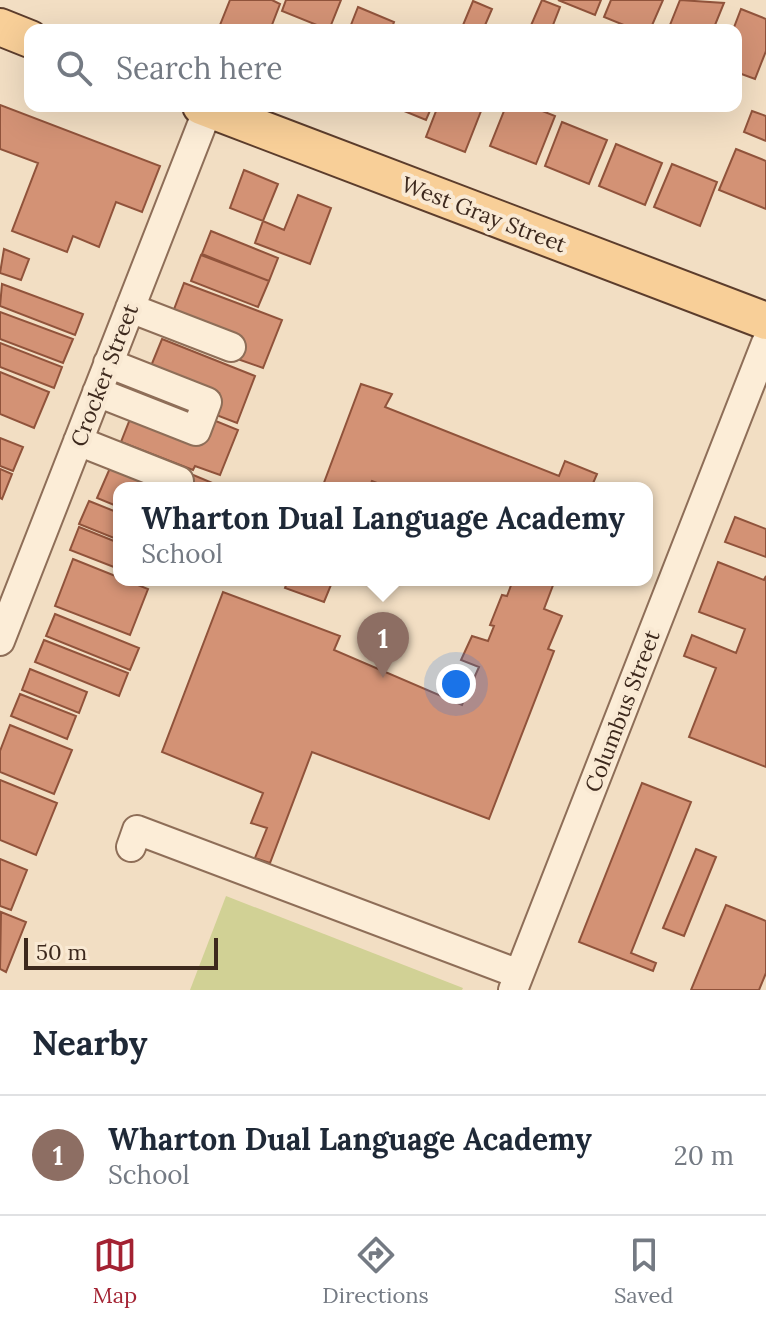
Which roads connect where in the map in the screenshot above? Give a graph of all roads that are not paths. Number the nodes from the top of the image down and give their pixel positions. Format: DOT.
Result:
graph roads {
  1 [pos="0,27"];
  2 [pos="24,37"];
  3 [pos="203,112"];
  4 [pos="218,112"];
  5 [pos="130,308"];
  6 [pos="766,321"];
  7 [pos="766,343"];
  8 [pos="231,347"];
  9 [pos="108,363"];
  10 [pos="97,392"];
  11 [pos="78,441"];
  12 [pos="179,481"];
  13 [pos="0,641"];
  14 [pos="131,847"];
  15 [pos="516,982"];
  1 -- 2 [label="main road"];
  3 -- 5 [label="street, Crocker Street"];
  4 -- 6 [label="main road, West Gray Street"];
  5 -- 8 [label="street"];
  5 -- 9 [label="street, Crocker Street"];
  7 -- 15 [label="street, Columbus Street"];
  9 -- 10 [label="street, Crocker Street"];
  9 -- 10 [label="street"];
  10 -- 11 [label="street, Crocker Street"];
  11 -- 12 [label="street"];
  11 -- 13 [label="street, Crocker Street"];
  14 -- 15 [label="street"];
}
